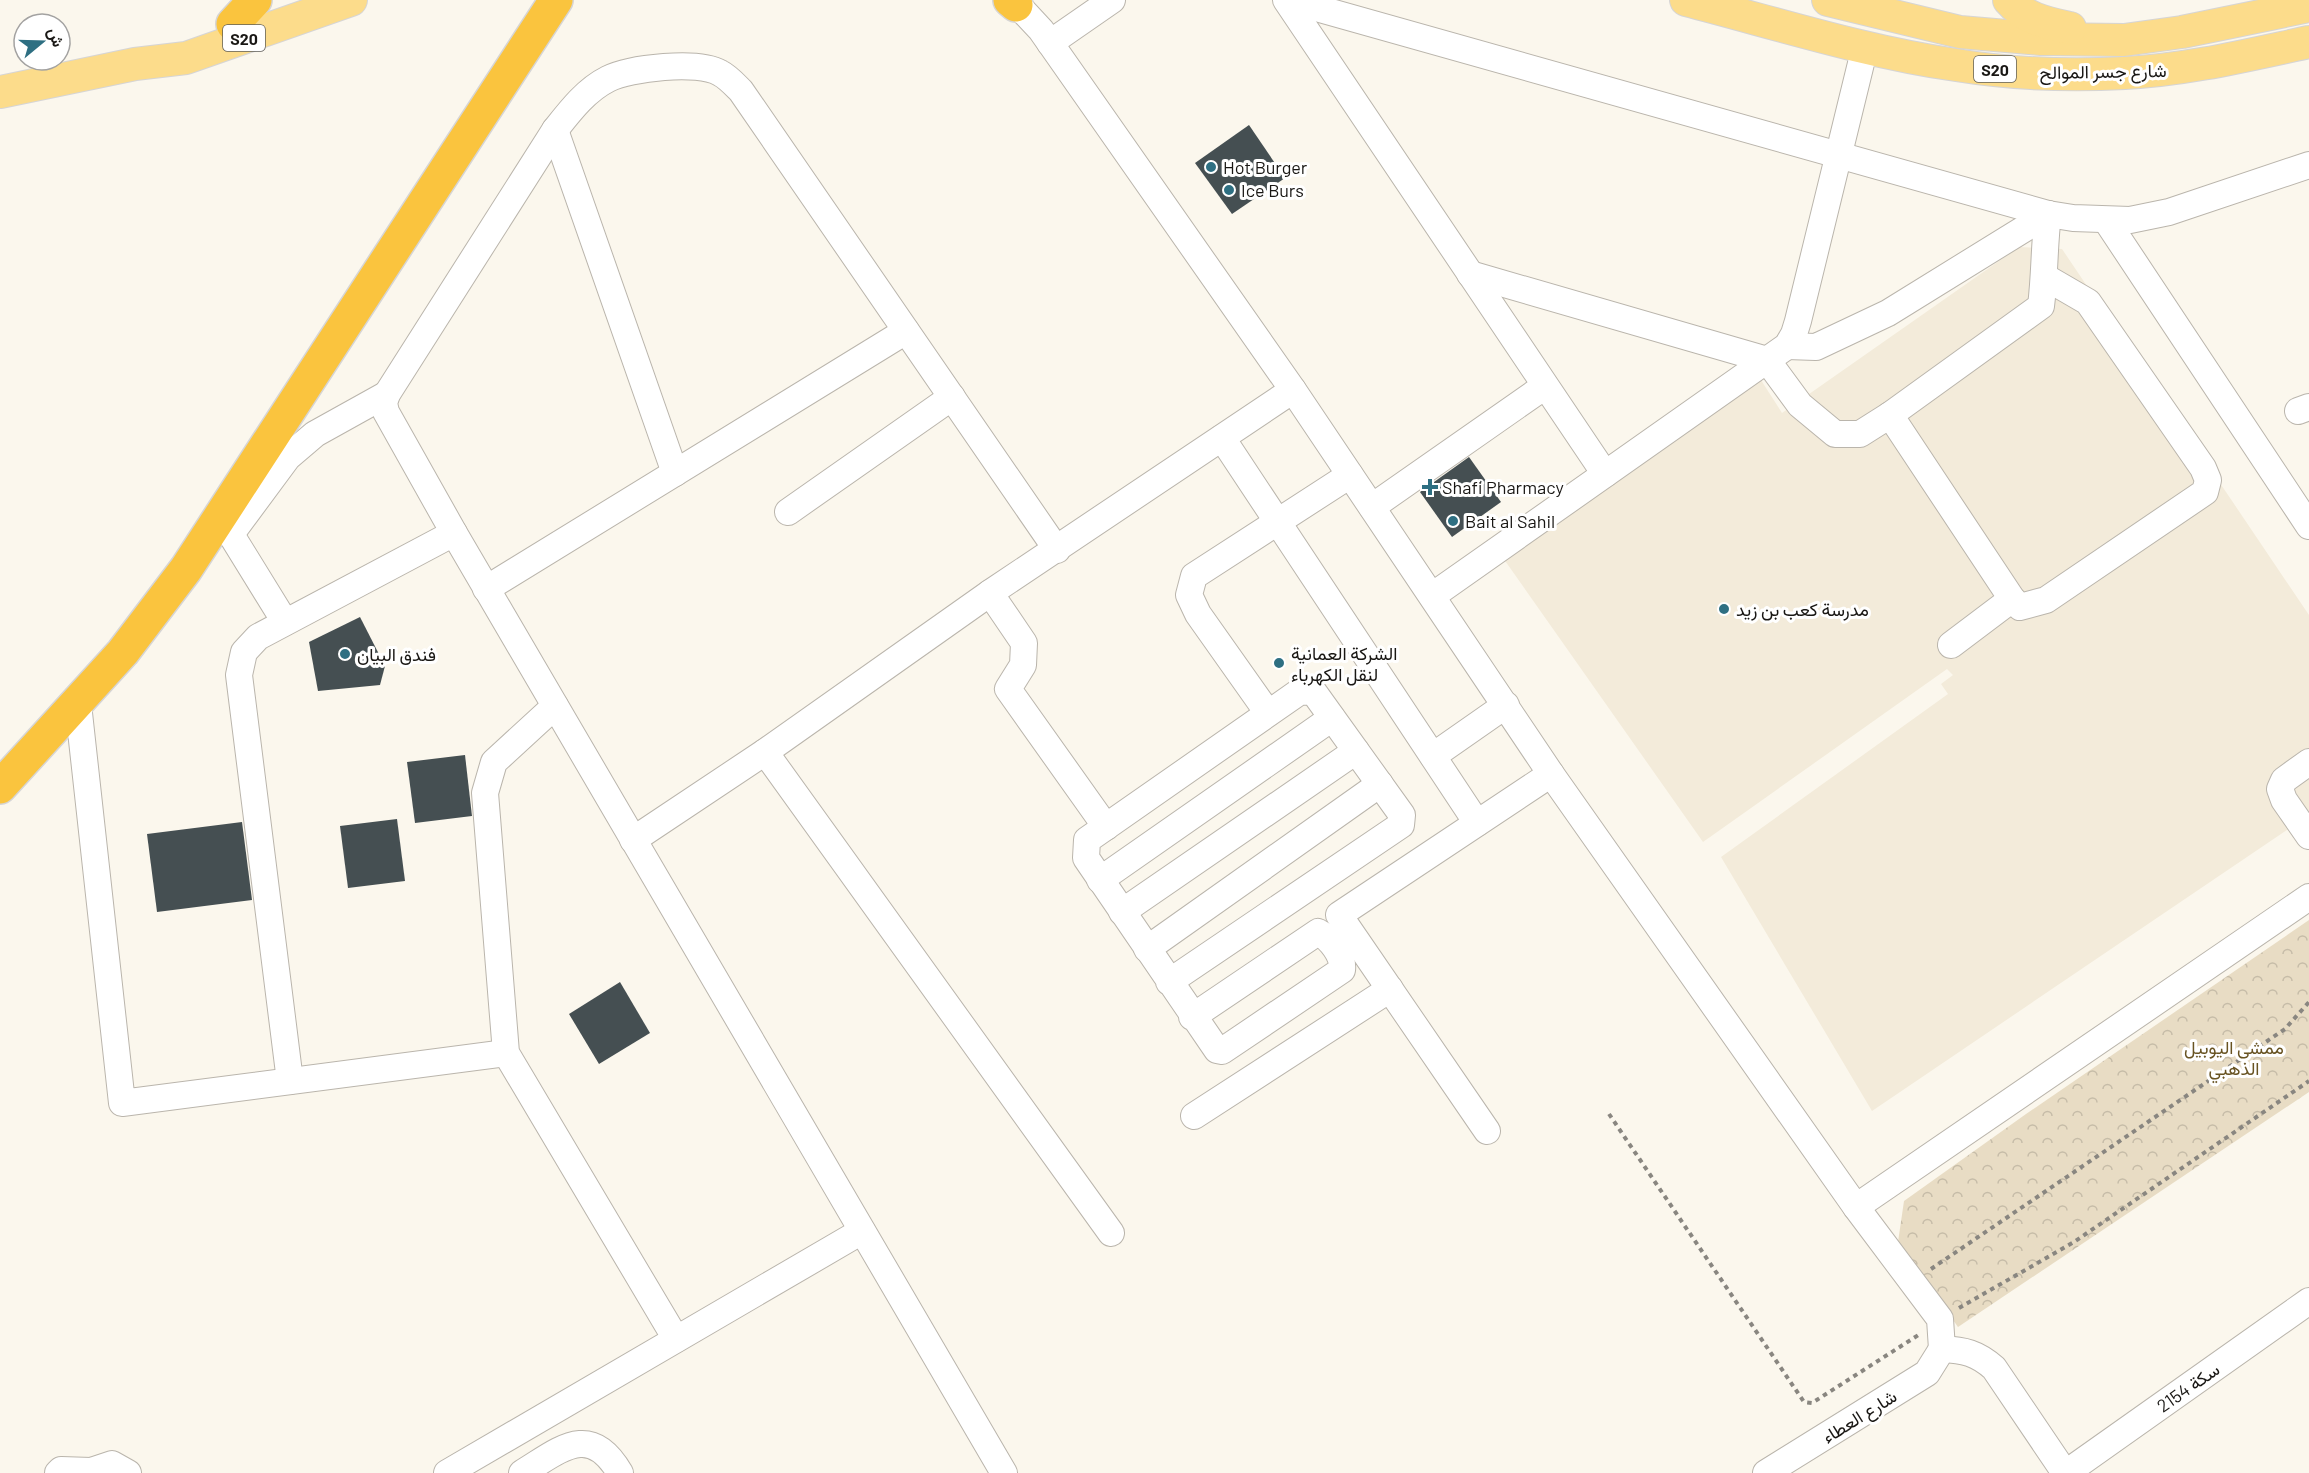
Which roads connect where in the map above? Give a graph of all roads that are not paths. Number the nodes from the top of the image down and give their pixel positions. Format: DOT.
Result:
graph roads {
  1 [pos="255,0"];
  2 [pos="297,0"];
  3 [pos="351,0"];
  4 [pos="556,0"];
  5 [pos="1112,0"];
  6 [pos="1287,0"];
  7 [pos="1686,0"];
  8 [pos="1828,0"];
  9 [pos="2009,0"];
  10 [pos="1017,1"];
  11 [pos="2309,6"];
  12 [pos="233,24"];
  13 [pos="1045,37"];
  14 [pos="2124,40"];
  15 [pos="2309,42"];
  16 [pos="1865,47"];
  17 [pos="135,64"];
  18 [pos="0,92"];
  19 [pos="555,130"];
  20 [pos="1839,156"];
  21 [pos="2309,165"];
  22 [pos="2048,214"];
  23 [pos="2106,220"];
  24 [pos="1470,274"];
  25 [pos="2045,277"];
  26 [pos="906,331"];
  27 [pos="1777,353"];
  28 [pos="1545,386"];
  29 [pos="1293,390"];
  30 [pos="387,394"];
  31 [pos="952,397"];
  32 [pos="1890,415"];
  33 [pos="1222,438"];
  34 [pos="675,473"];
  35 [pos="1605,474"];
  36 [pos="1350,475"];
  37 [pos="1372,507"];
  38 [pos="788,512"];
  39 [pos="1278,523"];
  40 [pos="226,526"];
  41 [pos="2309,526"];
  42 [pos="454,533"];
  43 [pos="1057,550"];
  44 [pos="486,589"];
  45 [pos="990,593"];
  46 [pos="1432,597"];
  47 [pos="2012,599"];
  48 [pos="285,622"];
  49 [pos="1951,645"];
  50 [pos="78,704"];
  51 [pos="1506,705"];
  52 [pos="555,706"];
  53 [pos="1268,713"];
  54 [pos="1332,718"];
  55 [pos="1356,751"];
  56 [pos="765,752"];
  57 [pos="1433,756"];
  58 [pos="2309,762"];
  59 [pos="1551,774"];
  60 [pos="1380,784"];
  61 [pos="0,788"];
  62 [pos="1477,823"];
  63 [pos="1106,827"];
  64 [pos="2309,836"];
  65 [pos="633,840"];
  66 [pos="1100,880"];
  67 [pos="2309,897"];
  68 [pos="1122,912"];
  69 [pos="1147,949"];
  70 [pos="1169,982"];
  71 [pos="1390,989"];
  72 [pos="1192,1017"];
  73 [pos="506,1053"];
  74 [pos="290,1081"];
  75 [pos="1194,1116"];
  76 [pos="1487,1131"];
  77 [pos="1856,1207"];
  78 [pos="862,1231"];
  79 [pos="1111,1233"];
  80 [pos="2309,1301"];
  81 [pos="676,1339"];
  82 [pos="1942,1349"];
  83 [pos="91,1472"];
  84 [pos="58,1473"];
  85 [pos="128,1473"];
  86 [pos="447,1473"];
  87 [pos="522,1473"];
  88 [pos="620,1473"];
  89 [pos="1004,1473"];
  90 [pos="1766,1473"];
  91 [pos="2066,1473"];
  1 -- 12 [label="highway"];
  2 -- 12 [label="main road, S20"];
  3 -- 17 [label="main road, S20"];
  4 -- 40 [label="highway"];
  5 -- 13 [label="street"];
  6 -- 20 [label="street"];
  6 -- 24 [label="street"];
  7 -- 16 [label="main road, شارع جسر الموالح / S20"];
  8 -- 14 [label="main road, شارع جسر الموالح / S20"];
  9 -- 14 [label="main road"];
  10 -- 13 [label="street"];
  11 -- 14 [label="main road, شارع جسر الموالح / S20"];
  12 -- 17 [label="main road, S20"];
  13 -- 29 [label="street"];
  15 -- 16 [label="main road, شارع جسر الموالح / S20"];
  16 -- 20 [label="street"];
  17 -- 18 [label="main road, S20"];
  19 -- 26 [label="street"];
  19 -- 30 [label="street"];
  19 -- 34 [label="street"];
  20 -- 22 [label="street"];
  20 -- 27 [label="street"];
  21 -- 23 [label="street"];
  22 -- 23 [label="street"];
  22 -- 25 [label="street"];
  22 -- 27 [label="street"];
  23 -- 41 [label="street"];
  24 -- 27 [label="street"];
  24 -- 28 [label="street"];
  25 -- 32 [label="street"];
  25 -- 47 [label="street"];
  26 -- 31 [label="street"];
  26 -- 34 [label="street"];
  27 -- 32 [label="street"];
  27 -- 35 [label="street"];
  28 -- 35 [label="street"];
  28 -- 37 [label="street"];
  29 -- 33 [label="street"];
  29 -- 36 [label="street"];
  30 -- 40 [label="street"];
  30 -- 42 [label="street"];
  31 -- 38 [label="street"];
  31 -- 43 [label="street"];
  32 -- 47 [label="street"];
  33 -- 39 [label="street"];
  33 -- 43 [label="street"];
  34 -- 44 [label="street"];
  35 -- 46 [label="street"];
  36 -- 37 [label="street"];
  36 -- 39 [label="street"];
  37 -- 46 [label="street"];
  39 -- 53 [label="street"];
  39 -- 57 [label="street"];
  40 -- 48 [label="street"];
  40 -- 50 [label="highway"];
  42 -- 44 [label="street"];
  42 -- 48 [label="street"];
  43 -- 45 [label="street"];
  44 -- 52 [label="street"];
  45 -- 56 [label="street"];
  45 -- 63 [label="street"];
  46 -- 51 [label="street"];
  47 -- 49 [label="street"];
  48 -- 74 [label="street"];
  50 -- 61 [label="highway"];
  50 -- 74 [label="street"];
  51 -- 57 [label="street"];
  51 -- 59 [label="street"];
  52 -- 65 [label="street"];
  52 -- 73 [label="street"];
  53 -- 54 [label="street"];
  53 -- 63 [label="street"];
  54 -- 55 [label="street"];
  54 -- 66 [label="street"];
  55 -- 60 [label="street"];
  55 -- 68 [label="street"];
  56 -- 65 [label="street"];
  56 -- 79 [label="street"];
  57 -- 62 [label="street"];
  58 -- 64 [label="street"];
  59 -- 62 [label="street"];
  59 -- 77 [label="street"];
  60 -- 69 [label="street"];
  60 -- 70 [label="street"];
  62 -- 71 [label="street"];
  63 -- 66 [label="street"];
  65 -- 78 [label="street"];
  66 -- 68 [label="street"];
  67 -- 77 [label="street"];
  68 -- 69 [label="street"];
  69 -- 70 [label="street"];
  70 -- 72 [label="street"];
  71 -- 75 [label="street"];
  71 -- 76 [label="street"];
  72 -- 72 [label="street"];
  73 -- 74 [label="street"];
  73 -- 81 [label="street"];
  77 -- 82 [label="street"];
  78 -- 81 [label="street"];
  78 -- 89 [label="street"];
  80 -- 91 [label="street, سكة 2154"];
  81 -- 86 [label="street"];
  82 -- 90 [label="street, شارع العطاء"];
  82 -- 91 [label="street"];
  83 -- 84 [label="street"];
  83 -- 85 [label="street"];
  87 -- 88 [label="street"];
}
